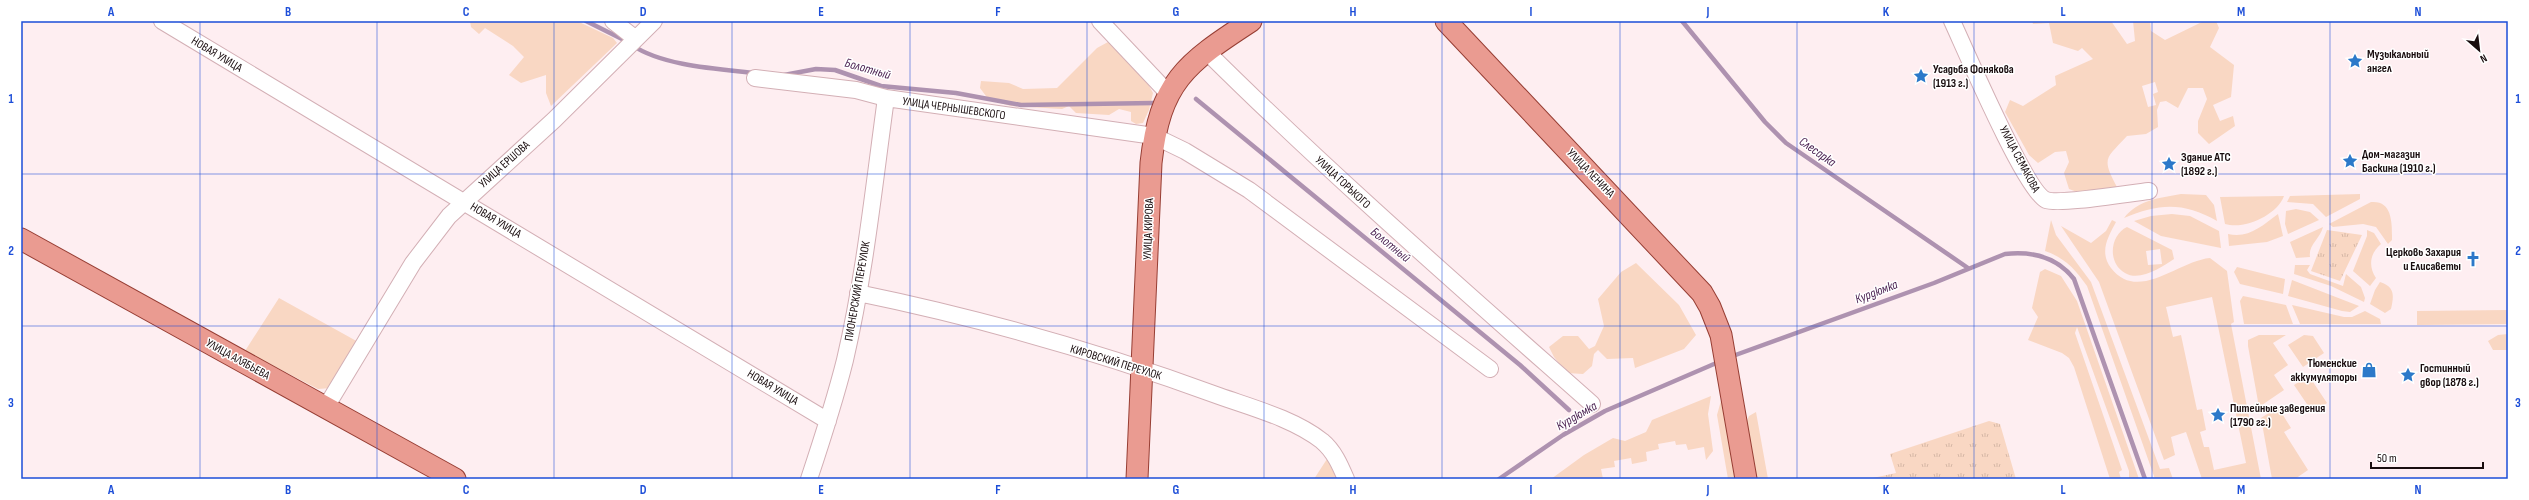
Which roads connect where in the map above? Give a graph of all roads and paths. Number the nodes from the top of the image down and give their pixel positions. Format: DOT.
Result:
graph roads {
  1 [pos="162,21"];
  2 [pos="613,21"];
  3 [pos="654,21"];
  4 [pos="1100,21"];
  5 [pos="1251,21"];
  6 [pos="1446,21"];
  7 [pos="1952,21"];
  8 [pos="636,39"];
  9 [pos="1206,51"];
  10 [pos="756,78"];
  11 [pos="1168,93"];
  12 [pos="886,98"];
  13 [pos="1154,136"];
  14 [pos="2149,191"];
  15 [pos="463,200"];
  16 [pos="21,239"];
  17 [pos="858,293"];
  18 [pos="1142,368"];
  19 [pos="1490,370"];
  20 [pos="1592,404"];
  21 [pos="326,407"];
  22 [pos="828,421"];
  23 [pos="455,479"];
  24 [pos="809,479"];
  25 [pos="1137,479"];
  26 [pos="1346,479"];
  27 [pos="1746,479"];
  1 -- 15 [label="street, НОВАЯ УЛИЦА"];
  2 -- 8 [label="street"];
  3 -- 8 [label="street, УЛИЦА ЕРШОВА"];
  4 -- 11 [label="street"];
  5 -- 9 [label="main road, УЛИЦА КИРОВА"];
  6 -- 27 [label="main road, УЛИЦА ЛЕНИНА"];
  7 -- 14 [label="street, УЛИЦА СЕМАКОВА"];
  8 -- 15 [label="street, УЛИЦА ЕРШОВА"];
  9 -- 11 [label="main road, УЛИЦА КИРОВА"];
  9 -- 20 [label="street, УЛИЦА ГОРЬКОГО"];
  10 -- 12 [label="street, УЛИЦА ЧЕРНЫШЕВСКОГО"];
  11 -- 13 [label="main road, УЛИЦА КИРОВА"];
  12 -- 13 [label="street, УЛИЦА ЧЕРНЫШЕВСКОГО"];
  12 -- 17 [label="street, ПИОНЕРСКИЙ ПЕРЕУЛОК"];
  13 -- 18 [label="main road, УЛИЦА КИРОВА"];
  13 -- 19 [label="street"];
  15 -- 21 [label="street, УЛИЦА ЕРШОВА"];
  15 -- 22 [label="street, НОВАЯ УЛИЦА"];
  16 -- 21 [label="main road, УЛИЦА АЛЯБЬЕВА"];
  17 -- 18 [label="street, КИРОВСКИЙ ПЕРЕУЛОК"];
  17 -- 22 [label="street, ПИОНЕРСКИЙ ПЕРЕУЛОК"];
  18 -- 25 [label="main road, УЛИЦА КИРОВА"];
  18 -- 26 [label="street, КИРОВСКИЙ ПЕРЕУЛОК"];
  21 -- 23 [label="main road, УЛИЦА АЛЯБЬЕВА"];
  22 -- 24 [label="street, ПИОНЕРСКИЙ ПЕРЕУЛОК"];
}
